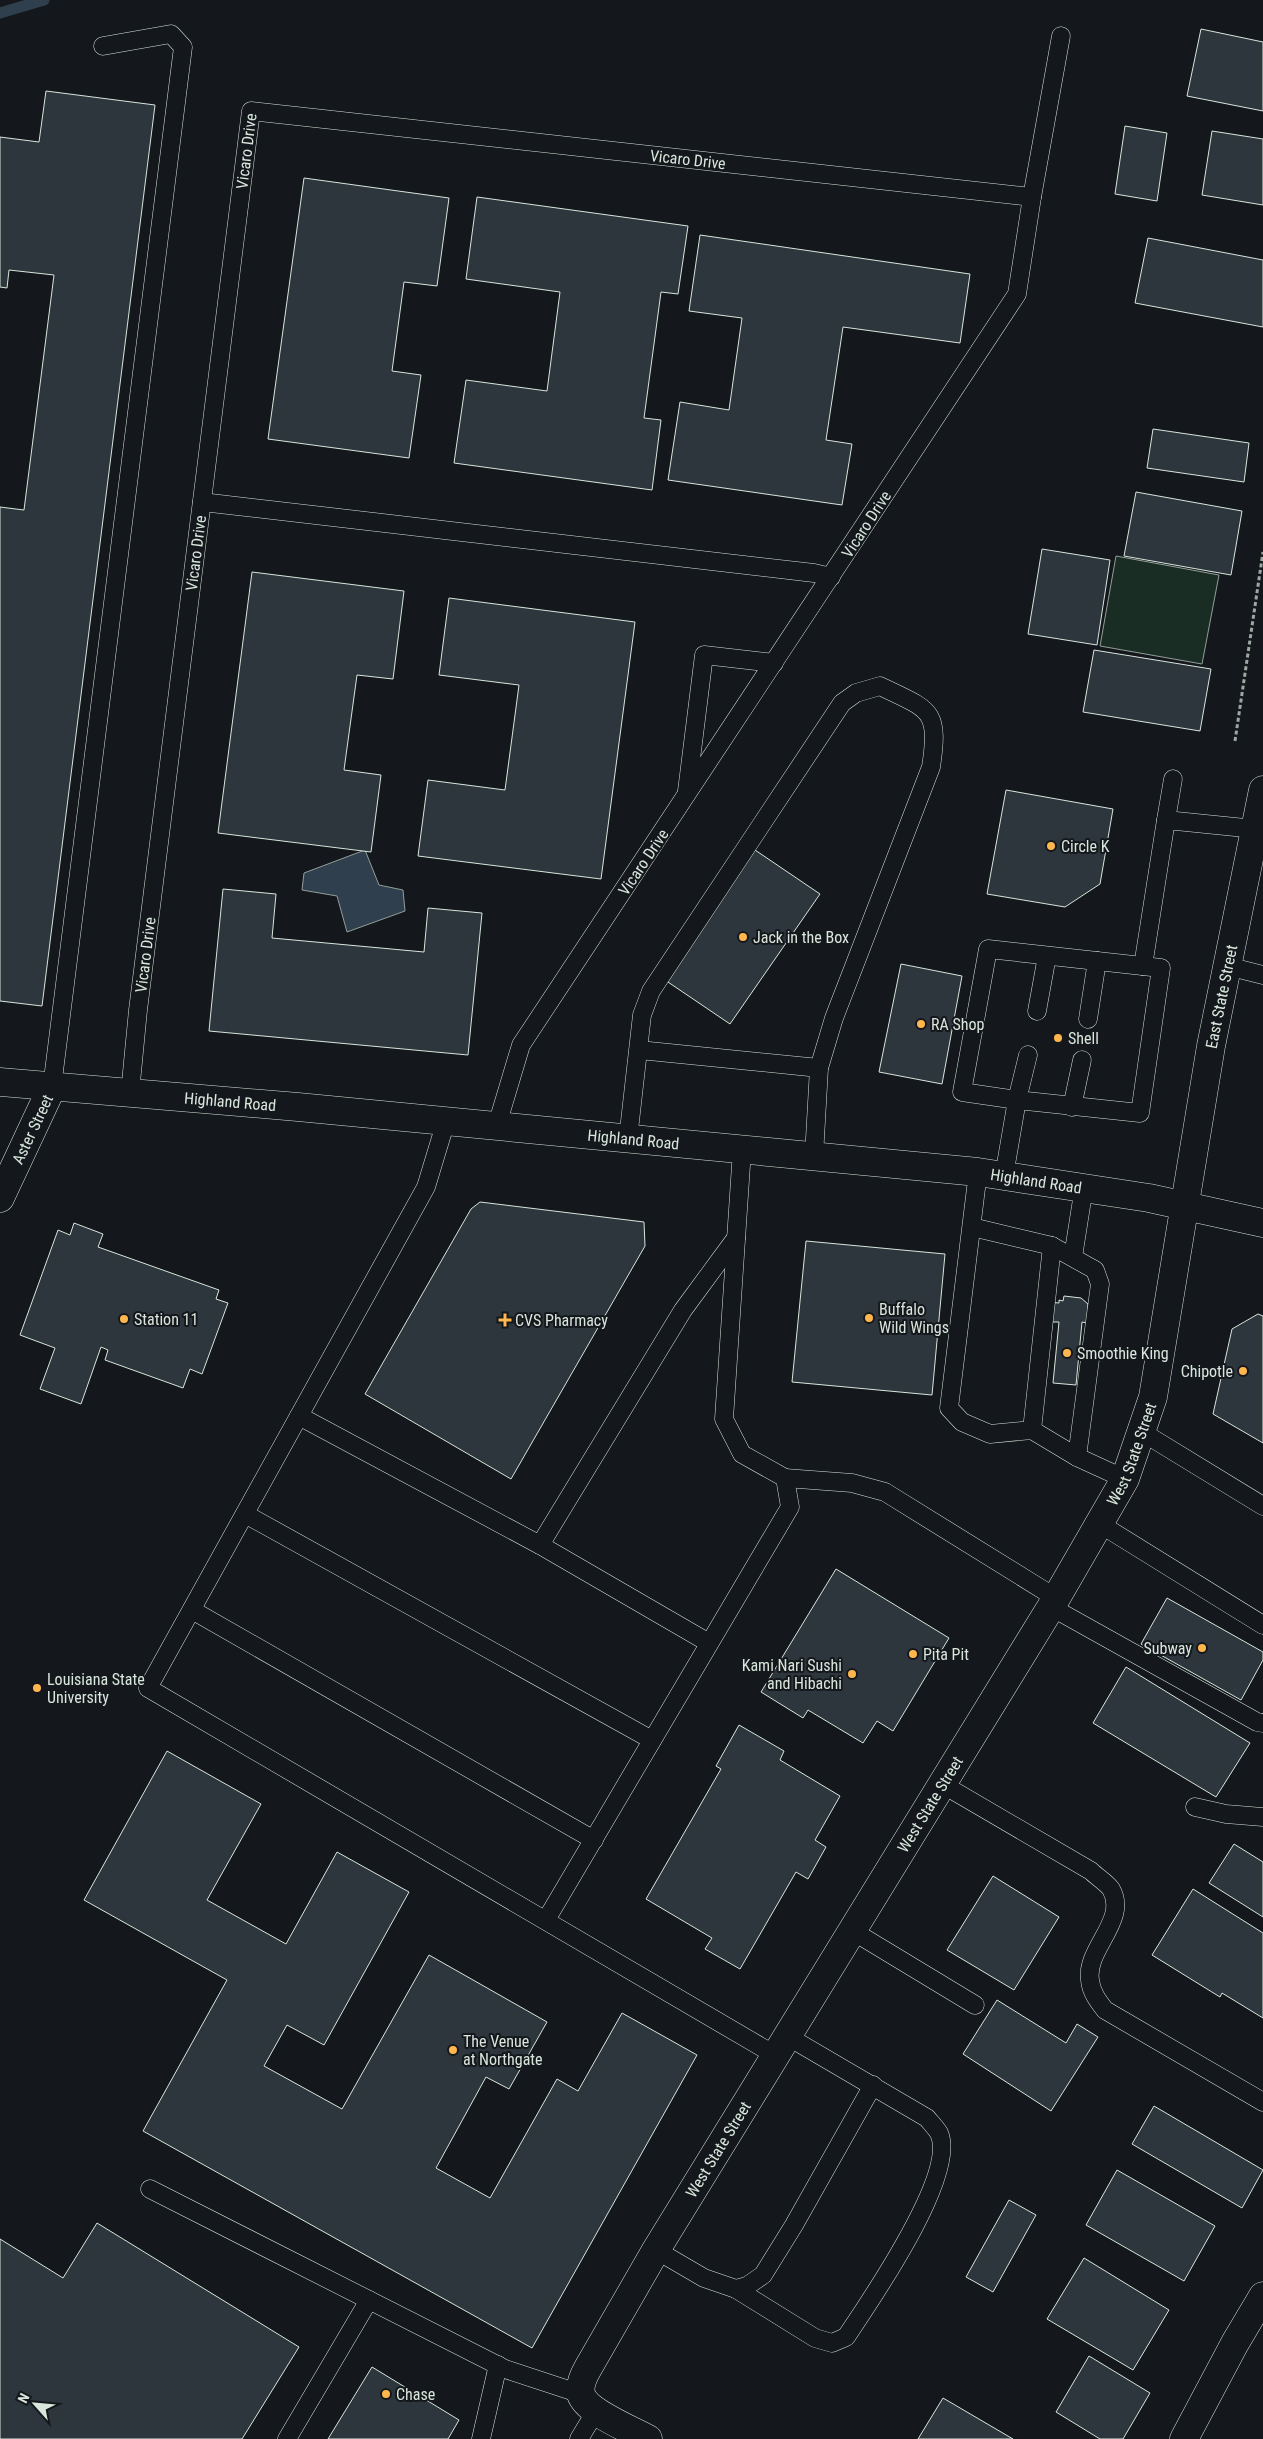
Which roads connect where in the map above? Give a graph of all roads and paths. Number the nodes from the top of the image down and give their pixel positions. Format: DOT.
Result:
graph roads {
  1 [pos="1061,36"];
  2 [pos="103,46"];
  3 [pos="1032,197"];
  4 [pos="202,502"];
  5 [pos="1263,552"];
  6 [pos="831,577"];
  7 [pos="774,663"];
  8 [pos="1235,741"];
  9 [pos="1173,779"];
  10 [pos="1263,790"];
  11 [pos="686,796"];
  12 [pos="1166,820"];
  13 [pos="1255,829"];
  14 [pos="1047,956"];
  15 [pos="1096,961"];
  16 [pos="1142,966"];
  17 [pos="1227,966"];
  18 [pos="1263,975"];
  19 [pos="1037,1011"];
  20 [pos="1088,1019"];
  21 [pos="638,1050"];
  22 [pos="1028,1055"];
  23 [pos="1082,1060"];
  24 [pos="819,1068"];
  25 [pos="0,1082"];
  26 [pos="52,1087"];
  27 [pos="130,1093"];
  28 [pos="1018,1100"];
  29 [pos="1072,1107"];
  30 [pos="446,1121"];
  31 [pos="497,1126"];
  32 [pos="628,1139"];
  33 [pos="742,1150"];
  34 [pos="814,1156"];
  35 [pos="991,1174"];
  36 [pos="1084,1187"];
  37 [pos="0,1198"];
  38 [pos="1186,1206"];
  39 [pos="1263,1223"];
  40 [pos="972,1227"];
  41 [pos="736,1238"];
  42 [pos="1052,1246"];
  43 [pos="1073,1257"];
  44 [pos="299,1416"];
  45 [pos="1032,1430"];
  46 [pos="1142,1432"];
  47 [pos="1078,1456"];
  48 [pos="785,1478"];
  49 [pos="1125,1479"];
  50 [pos="1263,1506"];
  51 [pos="245,1514"];
  52 [pos="1100,1524"];
  53 [pos="540,1545"];
  54 [pos="1054,1602"];
  55 [pos="192,1610"];
  56 [pos="1263,1625"];
  57 [pos="709,1644"];
  58 [pos="1263,1723"];
  59 [pos="652,1740"];
  60 [pos="942,1784"];
  61 [pos="1195,1807"];
  62 [pos="1263,1817"];
  63 [pos="594,1840"];
  64 [pos="546,1920"];
  65 [pos="851,1930"];
  66 [pos="975,2005"];
  67 [pos="781,2046"];
  68 [pos="873,2085"];
  69 [pos="1263,2102"];
  70 [pos="150,2189"];
  71 [pos="656,2250"];
  72 [pos="736,2289"];
  73 [pos="1263,2296"];
  74 [pos="369,2300"];
  75 [pos="498,2365"];
  76 [pos="588,2391"];
  77 [pos="287,2439"];
  78 [pos="481,2439"];
  79 [pos="579,2439"];
  80 [pos="648,2439"];
  81 [pos="1184,2439"];
  1 -- 3 [label="lane"];
  2 -- 26 [label="lane"];
  3 -- 4 [label="lane, Vicaro Drive"];
  3 -- 6 [label="lane, Vicaro Drive"];
  4 -- 6 [label="lane"];
  4 -- 27 [label="lane, Vicaro Drive"];
  5 -- 8 [label="path"];
  6 -- 7 [label="lane, Vicaro Drive"];
  7 -- 11 [label="lane, Vicaro Drive"];
  7 -- 11 [label="lane"];
  9 -- 12 [label="lane"];
  10 -- 13 [label="street, East State Street"];
  11 -- 31 [label="lane, Vicaro Drive"];
  12 -- 13 [label="lane"];
  12 -- 16 [label="lane"];
  13 -- 17 [label="street, East State Street"];
  14 -- 15 [label="lane"];
  14 -- 19 [label="lane"];
  14 -- 28 [label="lane"];
  15 -- 16 [label="lane"];
  15 -- 20 [label="lane"];
  16 -- 29 [label="lane"];
  17 -- 18 [label="lane"];
  17 -- 38 [label="street, East State Street"];
  21 -- 24 [label="lane"];
  21 -- 24 [label="lane"];
  21 -- 32 [label="lane"];
  22 -- 28 [label="lane"];
  23 -- 29 [label="lane"];
  24 -- 34 [label="lane"];
  25 -- 26 [label="street, Highland Road"];
  26 -- 27 [label="street, Highland Road"];
  26 -- 37 [label="street, Aster Street"];
  27 -- 30 [label="street, Highland Road"];
  28 -- 29 [label="lane"];
  28 -- 35 [label="lane"];
  30 -- 31 [label="street, Highland Road"];
  30 -- 44 [label="lane"];
  31 -- 32 [label="street, Highland Road"];
  32 -- 33 [label="street, Highland Road"];
  33 -- 34 [label="street, Highland Road"];
  33 -- 41 [label="lane"];
  34 -- 35 [label="street, Highland Road"];
  35 -- 36 [label="street, Highland Road"];
  35 -- 40 [label="lane"];
  36 -- 38 [label="street, Highland Road"];
  36 -- 43 [label="lane"];
  38 -- 39 [label="street, Highland Road"];
  38 -- 46 [label="street, West State Street"];
  40 -- 42 [label="lane"];
  40 -- 45 [label="lane"];
  41 -- 48 [label="lane"];
  41 -- 53 [label="lane"];
  42 -- 43 [label="lane"];
  42 -- 45 [label="lane"];
  43 -- 47 [label="lane"];
  44 -- 51 [label="lane"];
  44 -- 53 [label="lane"];
  45 -- 47 [label="lane"];
  46 -- 49 [label="street, West State Street"];
  46 -- 50 [label="lane"];
  47 -- 49 [label="lane"];
  48 -- 54 [label="lane"];
  48 -- 57 [label="lane"];
  49 -- 52 [label="street, West State Street"];
  51 -- 55 [label="lane"];
  51 -- 59 [label="lane"];
  52 -- 54 [label="street, West State Street"];
  52 -- 56 [label="lane"];
  53 -- 57 [label="lane"];
  54 -- 58 [label="lane"];
  54 -- 60 [label="street, West State Street"];
  55 -- 63 [label="lane"];
  55 -- 64 [label="lane"];
  57 -- 59 [label="lane"];
  59 -- 63 [label="lane"];
  60 -- 65 [label="street, West State Street"];
  60 -- 69 [label="lane"];
  61 -- 62 [label="lane"];
  63 -- 64 [label="lane"];
  64 -- 67 [label="lane"];
  65 -- 66 [label="lane"];
  65 -- 67 [label="street, West State Street"];
  67 -- 68 [label="lane"];
  67 -- 71 [label="street, West State Street"];
  68 -- 72 [label="lane"];
  68 -- 72 [label="lane"];
  70 -- 74 [label="lane"];
  71 -- 72 [label="lane"];
  71 -- 76 [label="street, West State Street"];
  73 -- 81 [label="street"];
  74 -- 75 [label="lane"];
  74 -- 77 [label="lane"];
  75 -- 76 [label="lane"];
  75 -- 78 [label="lane"];
  76 -- 79 [label="lane"];
  76 -- 80 [label="street"];
}
